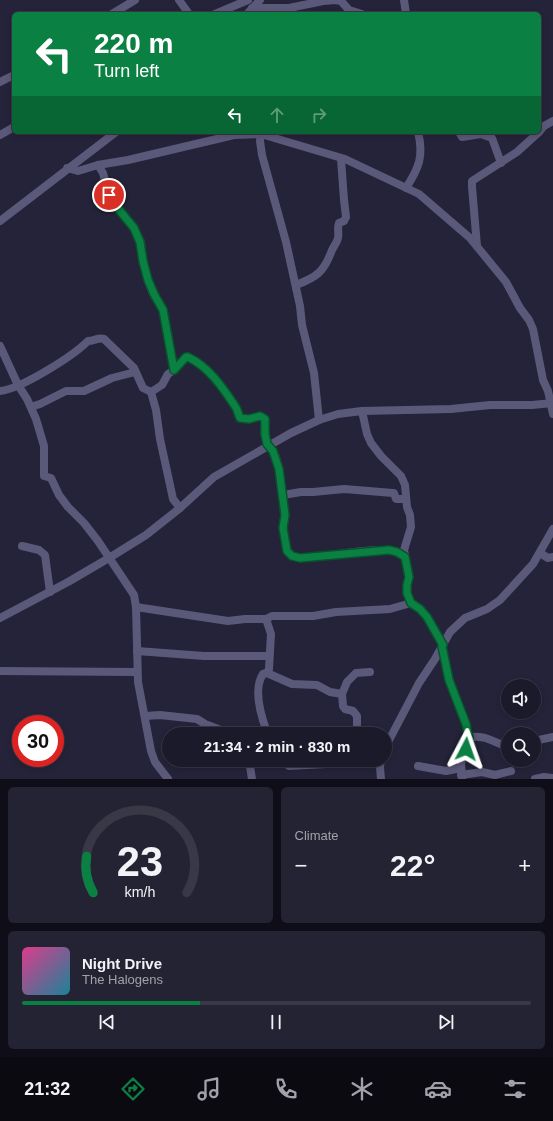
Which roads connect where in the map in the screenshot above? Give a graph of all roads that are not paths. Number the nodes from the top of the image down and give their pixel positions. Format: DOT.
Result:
graph roads {
  1 [pos="135,0"];
  2 [pos="179,0"];
  3 [pos="248,0"];
  4 [pos="260,0"];
  5 [pos="404,0"];
  6 [pos="250,11"];
  7 [pos="115,12"];
  8 [pos="188,12"];
  9 [pos="220,12"];
  10 [pos="356,12"];
  11 [pos="406,12"];
  12 [pos="12,76"];
  13 [pos="0,82"];
  14 [pos="553,121"];
  15 [pos="12,122"];
  16 [pos="12,128"];
  17 [pos="541,130"];
  18 [pos="3,133"];
  19 [pos="113,134"];
  20 [pos="248,134"];
  21 [pos="261,134"];
  22 [pos="264,134"];
  23 [pos="418,134"];
  24 [pos="460,134"];
  25 [pos="481,134"];
  26 [pos="481,134"];
  27 [pos="537,134"];
  28 [pos="341,159"];
  29 [pos="501,163"];
  30 [pos="98,165"];
  31 [pos="68,168"];
  32 [pos="406,188"];
  33 [pos="0,221"];
  34 [pos="478,247"];
  35 [pos="296,285"];
  36 [pos="0,346"];
  37 [pos="174,370"];
  38 [pos="135,372"];
  39 [pos="18,385"];
  40 [pos="0,390"];
  41 [pos="151,392"];
  42 [pos="552,403"];
  43 [pos="31,407"];
  44 [pos="362,410"];
  45 [pos="553,414"];
  46 [pos="319,420"];
  47 [pos="269,446"];
  48 [pos="282,496"];
  49 [pos="406,499"];
  50 [pos="180,508"];
  51 [pos="553,529"];
  52 [pos="22,546"];
  53 [pos="540,553"];
  54 [pos="405,557"];
  55 [pos="553,557"];
  56 [pos="109,558"];
  57 [pos="50,592"];
  58 [pos="411,603"];
  59 [pos="136,608"];
  60 [pos="0,618"];
  61 [pos="266,619"];
  62 [pos="443,646"];
  63 [pos="137,651"];
  64 [pos="269,656"];
  65 [pos="0,671"];
  66 [pos="137,672"];
  67 [pos="370,672"];
  68 [pos="267,673"];
  69 [pos="342,694"];
  70 [pos="145,716"];
  71 [pos="213,727"];
  72 [pos="265,727"];
  73 [pos="356,727"];
  74 [pos="392,735"];
  75 [pos="553,737"];
  76 [pos="469,738"];
  77 [pos="541,740"];
  78 [pos="501,744"];
  79 [pos="418,766"];
  80 [pos="250,767"];
  81 [pos="380,767"];
  82 [pos="511,771"];
  83 [pos="461,774"];
  84 [pos="553,778"];
  85 [pos="168,779"];
  86 [pos="252,779"];
  87 [pos="381,779"];
  88 [pos="535,779"];
  1 -- 7 [label="street"];
  2 -- 8 [label="street"];
  3 -- 9 [label="street"];
  4 -- 6 [label="street"];
  5 -- 11 [label="street"];
  6 -- 10 [label="street"];
  12 -- 13 [label="street"];
  14 -- 17 [label="street"];
  15 -- 18 [label="street"];
  16 -- 18 [label="street"];
  19 -- 31 [label="street"];
  20 -- 30 [label="street"];
  21 -- 35 [label="street"];
  22 -- 28 [label="street"];
  23 -- 32 [label="street"];
  24 -- 25 [label="street"];
  26 -- 29 [label="street"];
  27 -- 29 [label="street"];
  28 -- 32 [label="street"];
  28 -- 35 [label="street"];
  29 -- 34 [label="street"];
  30 -- 31 [label="street"];
  30 -- 37 [label="street"];
  31 -- 33 [label="street"];
  32 -- 34 [label="street"];
  34 -- 42 [label="street"];
  35 -- 46 [label="street"];
  36 -- 39 [label="street"];
  37 -- 41 [label="street"];
  37 -- 47 [label="street"];
  38 -- 39 [label="street"];
  38 -- 41 [label="street"];
  38 -- 43 [label="street"];
  39 -- 40 [label="street"];
  39 -- 43 [label="street"];
  41 -- 50 [label="street"];
  42 -- 44 [label="street"];
  42 -- 45 [label="street"];
  43 -- 56 [label="street"];
  44 -- 46 [label="street"];
  44 -- 49 [label="street"];
  46 -- 47 [label="street"];
  47 -- 48 [label="street"];
  47 -- 50 [label="street"];
  48 -- 49 [label="street"];
  48 -- 54 [label="street"];
  49 -- 54 [label="street"];
  50 -- 56 [label="street"];
  51 -- 53 [label="street"];
  52 -- 57 [label="street"];
  53 -- 55 [label="street"];
  53 -- 62 [label="street"];
  54 -- 58 [label="street"];
  56 -- 57 [label="street"];
  56 -- 59 [label="street"];
  57 -- 60 [label="street"];
  58 -- 61 [label="street"];
  58 -- 62 [label="street"];
  59 -- 61 [label="street"];
  59 -- 63 [label="street"];
  61 -- 64 [label="street"];
  62 -- 74 [label="street"];
  62 -- 76 [label="street"];
  63 -- 64 [label="street"];
  63 -- 66 [label="street"];
  64 -- 68 [label="street"];
  65 -- 66 [label="street"];
  66 -- 70 [label="street"];
  67 -- 69 [label="street"];
  68 -- 69 [label="street"];
  68 -- 72 [label="street"];
  69 -- 73 [label="street"];
  70 -- 71 [label="street"];
  70 -- 85 [label="street"];
  75 -- 77 [label="street"];
  76 -- 78 [label="street"];
  76 -- 83 [label="street"];
  79 -- 83 [label="street"];
  80 -- 86 [label="street"];
  81 -- 87 [label="street"];
  82 -- 83 [label="street"];
  84 -- 88 [label="street"];
}
